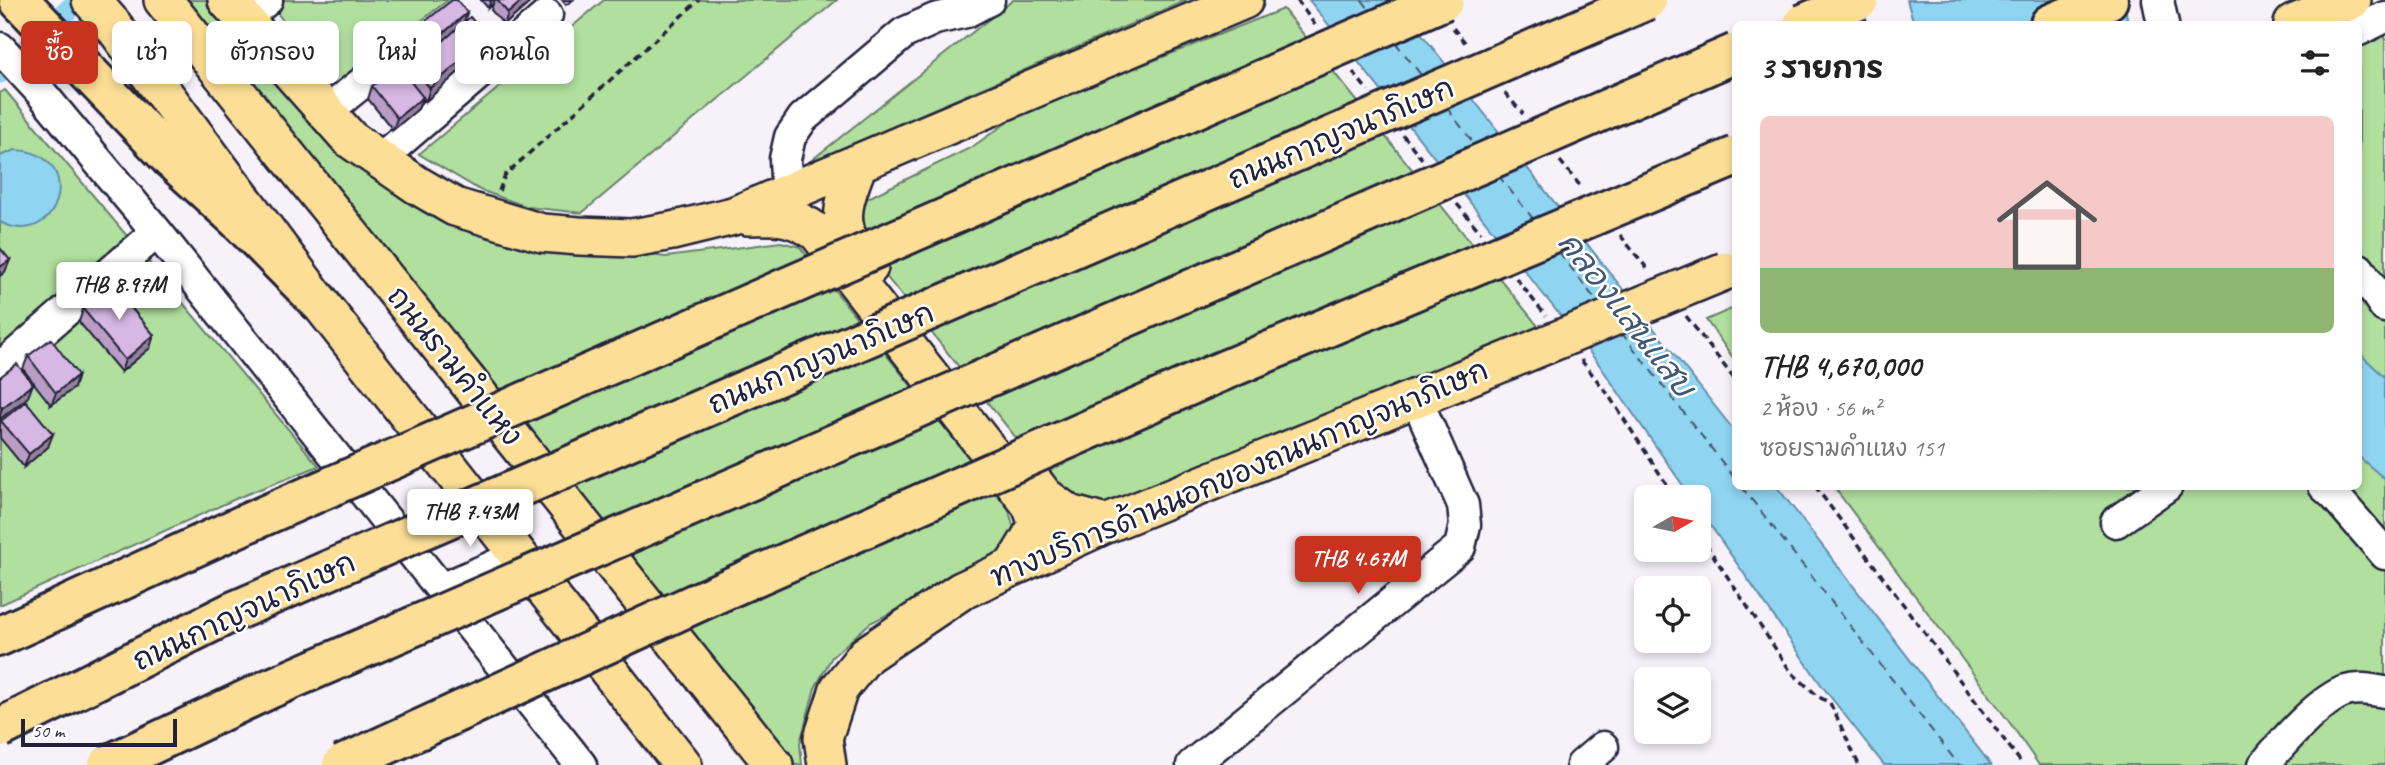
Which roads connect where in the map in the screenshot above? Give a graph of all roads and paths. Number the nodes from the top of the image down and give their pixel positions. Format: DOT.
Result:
graph roads {
  1 [pos="19,0"];
  2 [pos="163,0"];
  3 [pos="699,0"];
  4 [pos="989,0"];
  5 [pos="1244,0"];
  6 [pos="1444,0"];
  7 [pos="1647,0"];
  8 [pos="1853,0"];
  9 [pos="1859,0"];
  10 [pos="2108,0"];
  11 [pos="2158,0"];
  12 [pos="2352,0"];
  13 [pos="240,4"];
  14 [pos="102,12"];
  15 [pos="548,15"];
  16 [pos="2385,17"];
  17 [pos="1810,21"];
  18 [pos="1863,21"];
  19 [pos="2057,21"];
  20 [pos="2162,21"];
  21 [pos="2300,21"];
  22 [pos="2362,28"];
  23 [pos="0,48"];
  24 [pos="1732,55"];
  25 [pos="362,84"];
  26 [pos="325,113"];
  27 [pos="1732,158"];
  28 [pos="379,160"];
  29 [pos="858,164"];
  30 [pos="787,195"];
  31 [pos="733,216"];
  32 [pos="488,218"];
  33 [pos="157,232"];
  34 [pos="1731,269"];
  35 [pos="2362,273"];
  36 [pos="320,303"];
  37 [pos="2385,307"];
  38 [pos="0,368"];
  39 [pos="1416,398"];
  40 [pos="1818,490"];
  41 [pos="2161,490"];
  42 [pos="2328,490"];
  43 [pos="2116,522"];
  44 [pos="1106,524"];
  45 [pos="1712,554"];
  46 [pos="2385,554"];
  47 [pos="519,555"];
  48 [pos="1014,565"];
  49 [pos="441,589"];
  50 [pos="0,636"];
  51 [pos="2385,692"];
  52 [pos="0,728"];
  53 [pos="108,765"];
  54 [pos="342,765"];
  55 [pos="581,765"];
  56 [pos="683,765"];
  57 [pos="774,765"];
  58 [pos="827,765"];
  59 [pos="1192,765"];
  60 [pos="1858,765"];
  61 [pos="2023,765"];
  62 [pos="2264,765"];
  1 -- 36 [label="highway"];
  2 -- 57 [label="main road, ถนนรามคำแหง"];
  3 -- 32 [label="path"];
  4 -- 30 [label="street"];
  5 -- 29 [label="main road"];
  6 -- 50 [label="highway, bridge"];
  7 -- 52 [label="highway, ถนนกาญจนาภิเษก, bridge"];
  8 -- 18 [label="street"];
  9 -- 17 [label="highway, bridge"];
  10 -- 19 [label="highway"];
  11 -- 20 [label="street"];
  12 -- 21 [label="main road"];
  13 -- 26 [label="main road"];
  14 -- 36 [label="main road"];
  15 -- 28 [label="street"];
  16 -- 22 [label="street"];
  23 -- 33 [label="street"];
  24 -- 53 [label="highway, bridge"];
  25 -- 26 [label="street"];
  26 -- 28 [label="main road"];
  27 -- 54 [label="highway, bridge"];
  28 -- 32 [label="main road"];
  29 -- 30 [label="main road"];
  29 -- 44 [label="main road"];
  30 -- 31 [label="main road"];
  31 -- 32 [label="main road"];
  31 -- 48 [label="main road"];
  33 -- 38 [label="street"];
  33 -- 49 [label="street"];
  34 -- 39 [label="main road, ทางบริการด้านนอกของถนนกาญจนาภิเษก, bridge"];
  35 -- 37 [label="street"];
  36 -- 47 [label="main road"];
  39 -- 44 [label="main road, ทางบริการด้านนอกของถนนกาญจนาภิเษก"];
  39 -- 59 [label="street"];
  40 -- 61 [label="path"];
  41 -- 43 [label="street"];
  42 -- 46 [label="street"];
  44 -- 48 [label="main road, ทางบริการด้านนอกของถนนกาญจนาภิเษก"];
  45 -- 60 [label="path"];
  47 -- 49 [label="street"];
  47 -- 56 [label="main road"];
  48 -- 58 [label="main road, ทางบริการด้านนอกของถนนกาญจนาภิเษก"];
  49 -- 55 [label="street"];
  51 -- 62 [label="street"];
}
